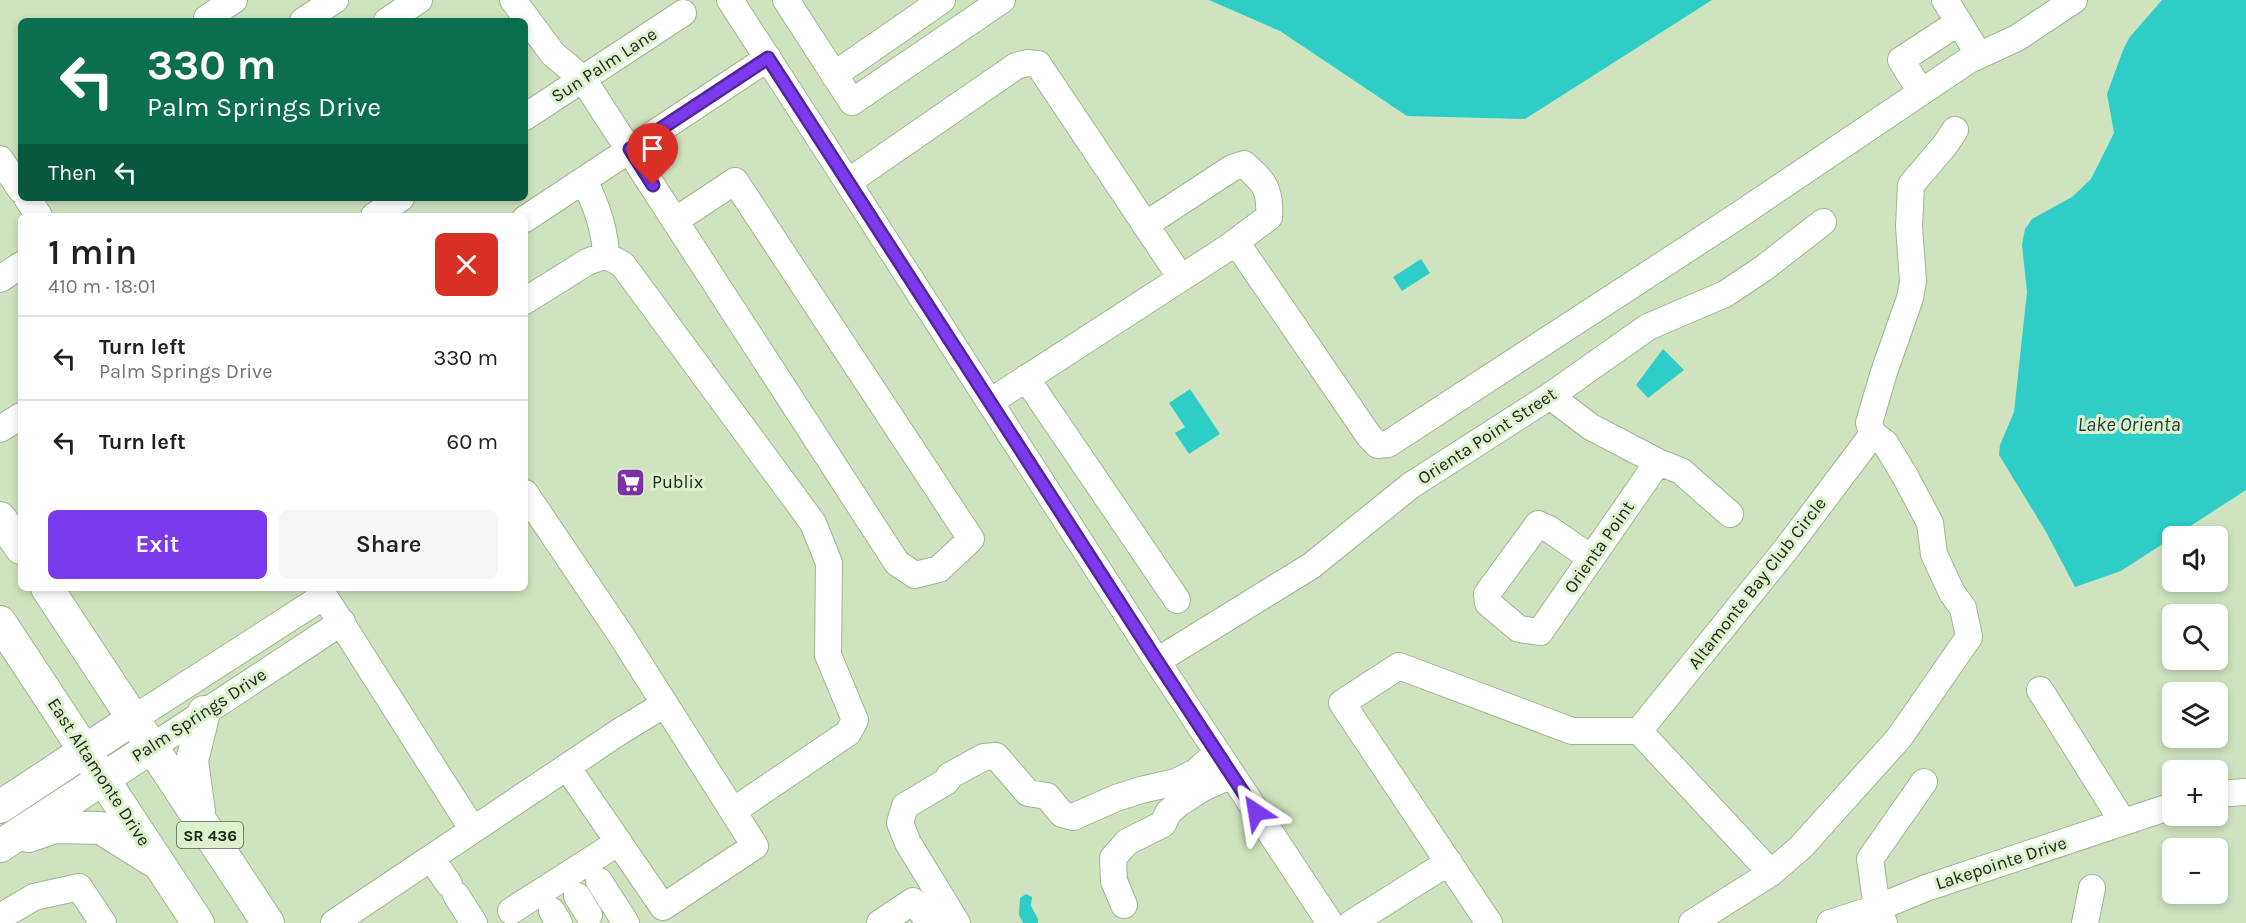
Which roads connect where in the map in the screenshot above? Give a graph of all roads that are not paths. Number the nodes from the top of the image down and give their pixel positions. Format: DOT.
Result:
graph roads {
  1 [pos="234,0"];
  2 [pos="335,0"];
  3 [pos="420,0"];
  4 [pos="513,0"];
  5 [pos="730,0"];
  6 [pos="786,0"];
  7 [pos="942,0"];
  8 [pos="1002,0"];
  9 [pos="1945,0"];
  10 [pos="2074,0"];
  11 [pos="204,13"];
  12 [pos="683,13"];
  13 [pos="308,18"];
  14 [pos="392,18"];
  15 [pos="526,18"];
  16 [pos="528,20"];
  17 [pos="1959,22"];
  18 [pos="1979,55"];
  19 [pos="768,58"];
  20 [pos="834,75"];
  21 [pos="583,79"];
  22 [pos="1922,92"];
  23 [pos="528,115"];
  24 [pos="1955,130"];
  25 [pos="630,149"];
  26 [pos="0,159"];
  27 [pos="584,180"];
  28 [pos="848,182"];
  29 [pos="18,186"];
  30 [pos="528,217"];
  31 [pos="676,220"];
  32 [pos="1823,222"];
  33 [pos="1145,225"];
  34 [pos="1236,242"];
  35 [pos="606,255"];
  36 [pos="18,267"];
  37 [pos="1181,278"];
  38 [pos="0,279"];
  39 [pos="528,299"];
  40 [pos="1026,378"];
  41 [pos="1550,396"];
  42 [pos="990,402"];
  43 [pos="18,418"];
  44 [pos="0,429"];
  45 [pos="1873,435"];
  46 [pos="1658,462"];
  47 [pos="528,498"];
  48 [pos="1730,514"];
  49 [pos="0,518"];
  50 [pos="18,544"];
  51 [pos="1591,558"];
  52 [pos="49,591"];
  53 [pos="322,592"];
  54 [pos="1177,600"];
  55 [pos="0,622"];
  56 [pos="342,622"];
  57 [pos="8,653"];
  58 [pos="1157,661"];
  59 [pos="2040,690"];
  60 [pos="665,704"];
  61 [pos="204,712"];
  62 [pos="133,719"];
  63 [pos="1639,731"];
  64 [pos="152,747"];
  65 [pos="86,751"];
  66 [pos="1217,753"];
  67 [pos="567,767"];
  68 [pos="1232,775"];
  69 [pos="103,778"];
  70 [pos="1924,782"];
  71 [pos="1141,790"];
  72 [pos="2246,792"];
  73 [pos="2228,793"];
  74 [pos="0,807"];
  75 [pos="2162,809"];
  76 [pos="733,811"];
  77 [pos="200,820"];
  78 [pos="2123,822"];
  79 [pos="1163,824"];
  80 [pos="473,830"];
  81 [pos="619,842"];
  82 [pos="3,844"];
  83 [pos="431,858"];
  84 [pos="1449,862"];
  85 [pos="160,865"];
  86 [pos="1771,873"];
  87 [pos="599,881"];
  88 [pos="2092,888"];
  89 [pos="511,910"];
  90 [pos="1128,913"];
  91 [pos="1880,915"];
  92 [pos="0,917"];
  93 [pos="103,923"];
  94 [pos="198,923"];
  95 [pos="268,923"];
  96 [pos="334,923"];
  97 [pos="474,923"];
  98 [pos="626,923"];
  99 [pos="880,923"];
  100 [pos="930,923"];
  101 [pos="957,923"];
  102 [pos="1330,923"];
  103 [pos="1353,923"];
  104 [pos="1489,923"];
  105 [pos="1692,923"];
  106 [pos="1830,923"];
  107 [pos="2085,923"];
  1 -- 11 [label="street"];
  2 -- 13 [label="street"];
  3 -- 14 [label="street"];
  4 -- 15 [label="street"];
  5 -- 19 [label="street"];
  6 -- 20 [label="street"];
  7 -- 20 [label="street"];
  8 -- 20 [label="street"];
  9 -- 17 [label="street"];
  10 -- 18 [label="street"];
  12 -- 21 [label="street, Sun Palm Lane"];
  16 -- 21 [label="street"];
  17 -- 18 [label="street"];
  17 -- 22 [label="street"];
  18 -- 22 [label="street"];
  19 -- 25 [label="street"];
  19 -- 28 [label="street"];
  21 -- 23 [label="street, Sun Palm Lane"];
  21 -- 25 [label="street"];
  22 -- 34 [label="street"];
  24 -- 45 [label="street"];
  25 -- 27 [label="street"];
  25 -- 31 [label="street"];
  26 -- 29 [label="street"];
  27 -- 30 [label="street"];
  27 -- 35 [label="street"];
  28 -- 33 [label="street"];
  28 -- 42 [label="street"];
  31 -- 31 [label="street"];
  32 -- 41 [label="street, Orienta Point Street"];
  33 -- 34 [label="street"];
  33 -- 37 [label="street"];
  34 -- 37 [label="street"];
  35 -- 39 [label="street"];
  35 -- 76 [label="street"];
  36 -- 38 [label="street"];
  37 -- 40 [label="street"];
  40 -- 42 [label="street"];
  40 -- 54 [label="street"];
  41 -- 46 [label="street"];
  41 -- 58 [label="street, Orienta Point Street"];
  42 -- 58 [label="street"];
  43 -- 44 [label="street"];
  45 -- 63 [label="street, Altamonte Bay Club Circle"];
  45 -- 86 [label="street"];
  46 -- 48 [label="street"];
  46 -- 51 [label="street, Orienta Point"];
  47 -- 60 [label="street"];
  49 -- 50 [label="main road"];
  51 -- 51 [label="street, Orienta Point"];
  52 -- 62 [label="main road, SR 436"];
  53 -- 56 [label="street, Palm Springs Drive"];
  53 -- 62 [label="street, Palm Springs Drive"];
  55 -- 57 [label="main road, East Altamonte Drive / SR 436"];
  56 -- 61 [label="street, Palm Springs Drive"];
  56 -- 80 [label="street"];
  57 -- 65 [label="main road, East Altamonte Drive / SR 436"];
  58 -- 66 [label="street"];
  59 -- 78 [label="street"];
  60 -- 67 [label="street"];
  60 -- 76 [label="street"];
  61 -- 64 [label="street, Palm Springs Drive"];
  61 -- 77 [label="main road"];
  62 -- 64 [label="main road, SR 436"];
  62 -- 65 [label="main road, Palm Springs Drive"];
  63 -- 84 [label="street"];
  63 -- 86 [label="street"];
  64 -- 69 [label="main road, Palm Springs Drive"];
  64 -- 77 [label="main road, SR 436"];
  65 -- 69 [label="main road, East Altamonte Drive / SR 436"];
  65 -- 74 [label="main road, Palm Springs Drive"];
  66 -- 68 [label="street"];
  66 -- 71 [label="street"];
  67 -- 80 [label="street"];
  67 -- 81 [label="street"];
  68 -- 79 [label="street"];
  68 -- 102 [label="street"];
  69 -- 82 [label="main road, Palm Springs Drive"];
  69 -- 85 [label="main road, East Altamonte Drive / SR 436"];
  70 -- 91 [label="street"];
  71 -- 79 [label="street"];
  71 -- 101 [label="street"];
  72 -- 73 [label="street"];
  75 -- 78 [label="street, Lakepointe Drive"];
  76 -- 81 [label="street"];
  77 -- 95 [label="main road, SR 436"];
  78 -- 91 [label="street, Lakepointe Drive"];
  79 -- 90 [label="street"];
  80 -- 83 [label="street"];
  81 -- 89 [label="street"];
  82 -- 85 [label="main road"];
  83 -- 96 [label="street"];
  83 -- 97 [label="street"];
  84 -- 103 [label="street"];
  84 -- 104 [label="street"];
  85 -- 94 [label="main road, East Altamonte Drive / SR 436"];
  86 -- 105 [label="street"];
  87 -- 98 [label="street"];
  88 -- 107 [label="street"];
  91 -- 106 [label="street, Lakepointe Drive"];
  92 -- 93 [label="street"];
  99 -- 100 [label="street"];
}
